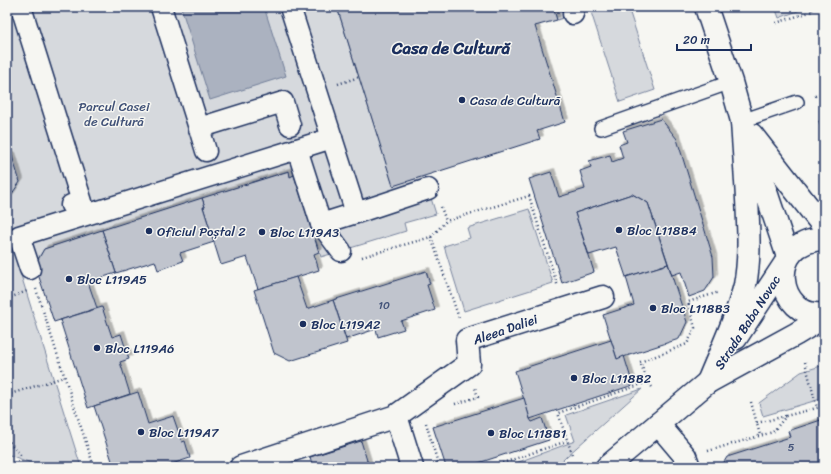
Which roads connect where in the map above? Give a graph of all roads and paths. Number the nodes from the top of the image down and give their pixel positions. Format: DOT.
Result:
graph roads {
  1 [pos="21,7"];
  2 [pos="161,7"];
  3 [pos="290,7"];
  4 [pos="706,7"];
  5 [pos="811,7"];
  6 [pos="776,23"];
  7 [pos="731,82"];
  8 [pos="797,102"];
  9 [pos="742,121"];
  10 [pos="290,125"];
  11 [pos="200,128"];
  12 [pos="602,128"];
  13 [pos="332,138"];
  14 [pos="297,149"];
  15 [pos="206,151"];
  16 [pos="428,189"];
  17 [pos="71,206"];
  18 [pos="356,213"];
  19 [pos="321,224"];
  20 [pos="824,227"];
  21 [pos="431,237"];
  22 [pos="824,239"];
  23 [pos="341,251"];
  24 [pos="787,260"];
  25 [pos="30,269"];
  26 [pos="555,277"];
  27 [pos="723,291"];
  28 [pos="18,295"];
  29 [pos="603,297"];
  30 [pos="7,298"];
  31 [pos="454,303"];
  32 [pos="824,315"];
  33 [pos="805,362"];
  34 [pos="468,364"];
  35 [pos="64,377"];
  36 [pos="648,382"];
  37 [pos="708,382"];
  38 [pos="652,388"];
  39 [pos="7,395"];
  40 [pos="752,402"];
  41 [pos="451,406"];
  42 [pos="824,406"];
  43 [pos="817,408"];
  44 [pos="396,416"];
  45 [pos="786,416"];
  46 [pos="426,422"];
  47 [pos="757,423"];
  48 [pos="658,424"];
  49 [pos="760,435"];
  50 [pos="7,439"];
  51 [pos="567,440"];
  52 [pos="705,451"];
  53 [pos="572,454"];
  54 [pos="22,456"];
  55 [pos="290,459"];
  56 [pos="94,467"];
  57 [pos="241,467"];
  58 [pos="412,467"];
  59 [pos="439,467"];
  60 [pos="493,467"];
  61 [pos="607,467"];
  62 [pos="688,467"];
  1 -- 17 [label="street"];
  2 -- 11 [label="street"];
  3 -- 13 [label="street"];
  4 -- 7 [label="main road"];
  5 -- 6 [label="path"];
  7 -- 9 [label="main road"];
  7 -- 12 [label="lane"];
  8 -- 9 [label="lane"];
  9 -- 20 [label="main road"];
  9 -- 24 [label="main road"];
  9 -- 37 [label="main road"];
  10 -- 11 [label="street"];
  11 -- 15 [label="street"];
  13 -- 14 [label="street"];
  13 -- 18 [label="street"];
  14 -- 19 [label="street"];
  14 -- 25 [label="street"];
  16 -- 18 [label="street"];
  18 -- 19 [label="street"];
  19 -- 23 [label="street"];
  21 -- 23 [label="path"];
  21 -- 26 [label="path"];
  21 -- 31 [label="path"];
  22 -- 24 [label="main road, Strada Baba Novac"];
  24 -- 32 [label="main road"];
  24 -- 37 [label="main road, Strada Baba Novac"];
  25 -- 35 [label="path"];
  27 -- 36 [label="path"];
  28 -- 30 [label="path"];
  29 -- 34 [label="main road, Aleea Daliei"];
  32 -- 37 [label="main road, Strada Baba Novac"];
  33 -- 43 [label="path"];
  34 -- 41 [label="path"];
  34 -- 44 [label="main road, Aleea Daliei"];
  35 -- 39 [label="path"];
  35 -- 56 [label="path"];
  36 -- 38 [label="path"];
  36 -- 51 [label="path"];
  37 -- 48 [label="main road, Strada Baba Novac"];
  40 -- 47 [label="path"];
  42 -- 43 [label="path"];
  43 -- 45 [label="path"];
  44 -- 55 [label="main road, Aleea Daliei"];
  44 -- 58 [label="main road"];
  45 -- 47 [label="path"];
  45 -- 49 [label="path"];
  46 -- 59 [label="path"];
  47 -- 49 [label="path"];
  48 -- 61 [label="main road, Strada Baba Novac"];
  48 -- 62 [label="main road"];
  49 -- 52 [label="path"];
  50 -- 54 [label="path"];
  51 -- 53 [label="path"];
  51 -- 60 [label="path"];
  55 -- 57 [label="main road, Aleea Daliei"];
}
